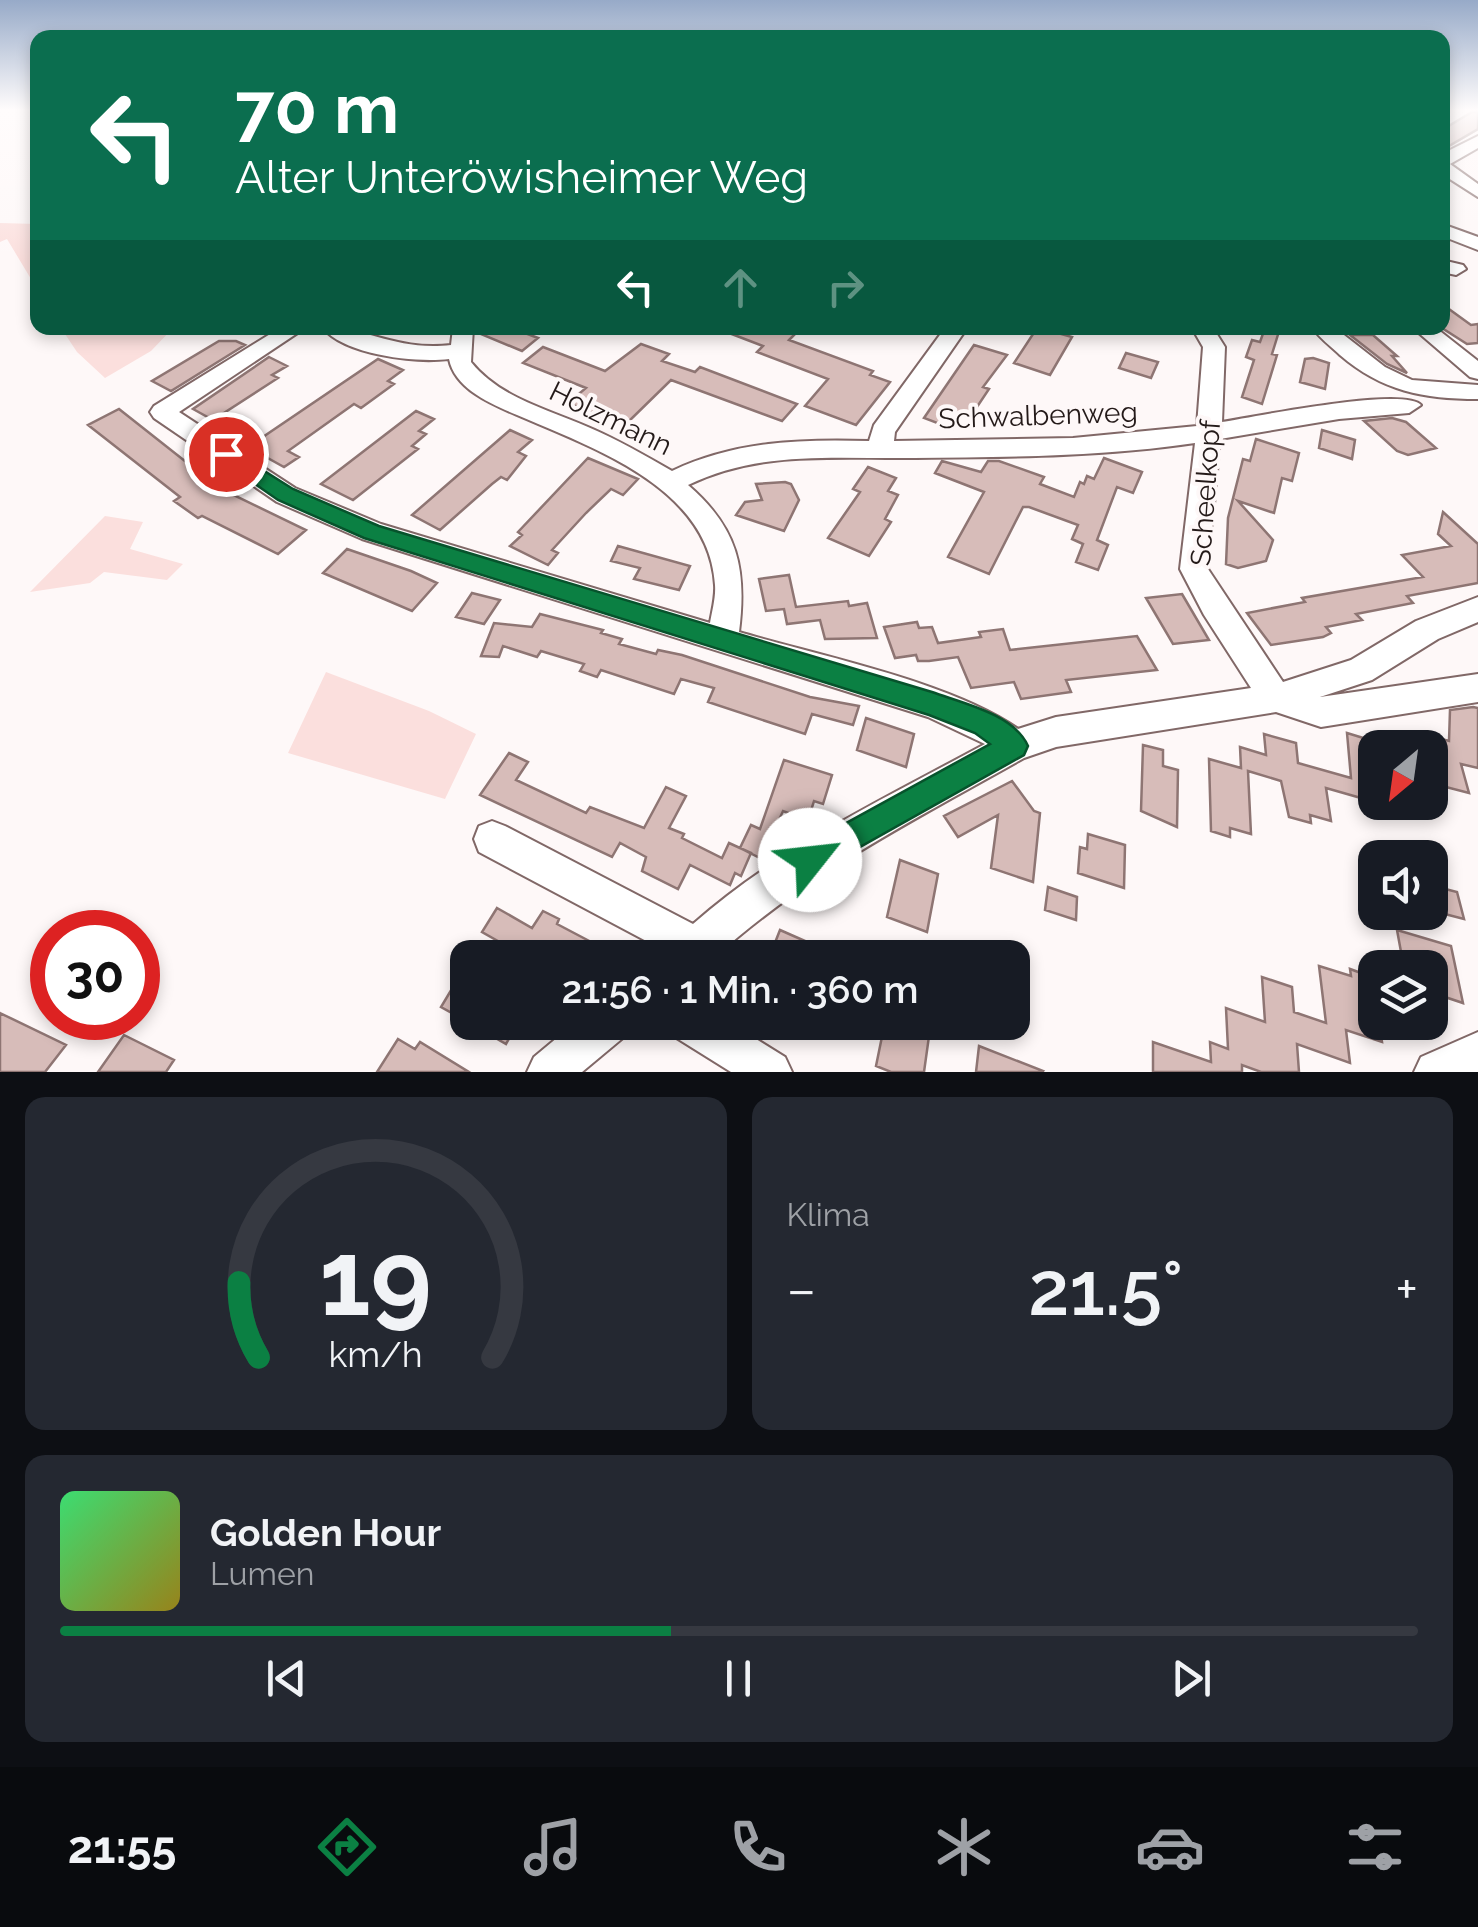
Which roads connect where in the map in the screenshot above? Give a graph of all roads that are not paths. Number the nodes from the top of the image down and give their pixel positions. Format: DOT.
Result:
graph roads {
  1 [pos="1450,170"];
  2 [pos="1478,192"];
  3 [pos="1450,232"];
  4 [pos="1478,244"];
  5 [pos="283,335"];
  6 [pos="350,335"];
  7 [pos="951,335"];
  8 [pos="1208,335"];
  9 [pos="1331,335"];
  10 [pos="1432,335"];
  11 [pos="460,339"];
  12 [pos="1478,372"];
  13 [pos="1478,392"];
  14 [pos="1409,405"];
  15 [pos="1206,434"];
  16 [pos="880,450"];
  17 [pos="672,482"];
  18 [pos="1478,609"];
  19 [pos="723,638"];
  20 [pos="1478,688"];
  21 [pos="1276,698"];
  22 [pos="1014,746"];
  23 [pos="492,840"];
  24 [pos="669,940"];
  25 [pos="704,940"];
  26 [pos="588,1040"];
  27 [pos="719,1040"];
  28 [pos="1478,1052"];
  29 [pos="550,1072"];
  30 [pos="770,1072"];
  31 [pos="1436,1072"];
  1 -- 2 [label="street"];
  3 -- 4 [label="street"];
  5 -- 19 [label="street"];
  6 -- 11 [label="street"];
  7 -- 16 [label="street"];
  8 -- 15 [label="street, Scheelkopf"];
  9 -- 13 [label="street"];
  10 -- 12 [label="street"];
  11 -- 17 [label="street, Holzmann"];
  14 -- 15 [label="street, Schwalbenweg"];
  15 -- 16 [label="street, Schwalbenweg"];
  15 -- 21 [label="street, Scheelkopf"];
  16 -- 17 [label="street, Schwalbenweg"];
  17 -- 19 [label="street, Holzmann"];
  18 -- 21 [label="street"];
  19 -- 22 [label="street"];
  20 -- 21 [label="street"];
  21 -- 22 [label="street"];
  22 -- 25 [label="street"];
  23 -- 24 [label="street"];
  26 -- 29 [label="street"];
  27 -- 30 [label="street"];
  28 -- 31 [label="street"];
}
